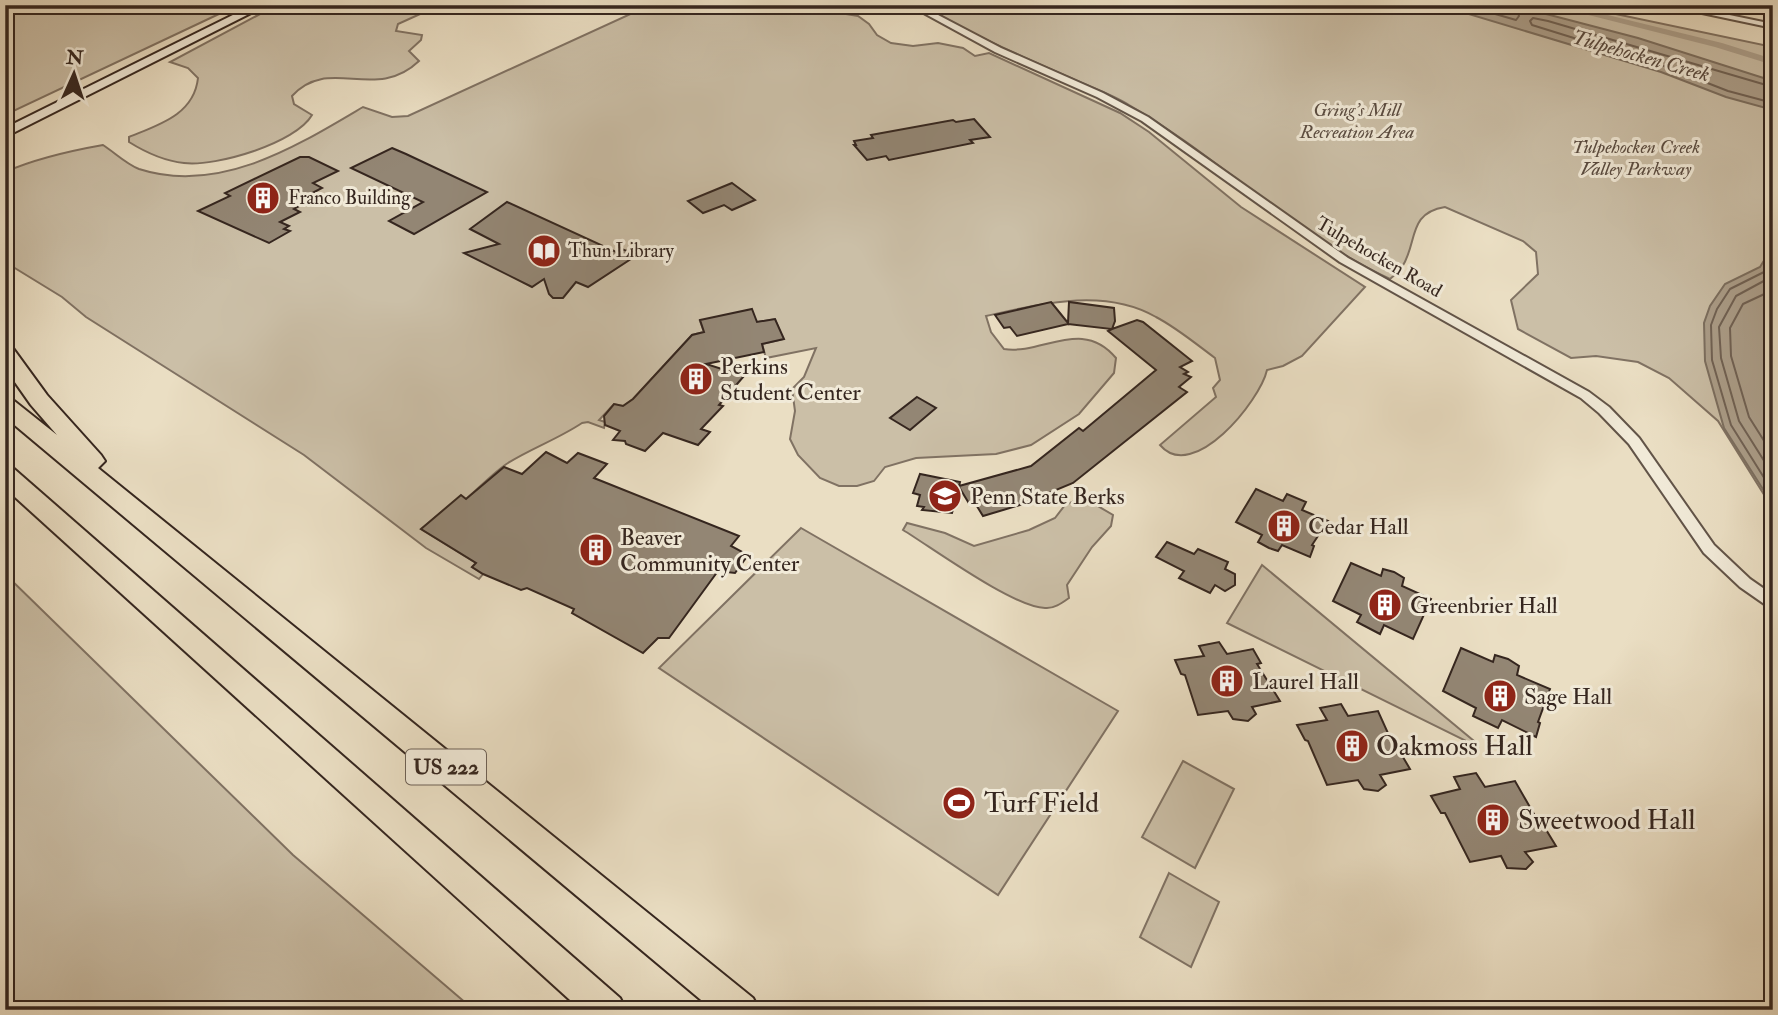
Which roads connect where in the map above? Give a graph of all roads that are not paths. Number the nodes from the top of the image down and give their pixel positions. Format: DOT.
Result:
graph roads {
  1 [pos="252,5"];
  2 [pos="262,5"];
  3 [pos="913,5"];
  4 [pos="1668,5"];
  5 [pos="1773,26"];
  6 [pos="5,123"];
  7 [pos="5,133"];
  8 [pos="5,352"];
  9 [pos="5,405"];
  10 [pos="5,474"];
  11 [pos="5,498"];
  12 [pos="150,523"];
  13 [pos="1773,604"];
  14 [pos="158,610"];
  15 [pos="608,1010"];
  16 [pos="741,1010"];
  1 -- 6 [label="street"];
  2 -- 7 [label="street"];
  3 -- 13 [label="street, Tulpehocken Road"];
  4 -- 5 [label="street"];
  8 -- 12 [label="highway"];
  9 -- 12 [label="highway, US 222"];
  10 -- 14 [label="highway, US 222"];
  11 -- 14 [label="highway"];
  12 -- 16 [label="highway, US 222"];
  14 -- 15 [label="highway, US 222"];
}
